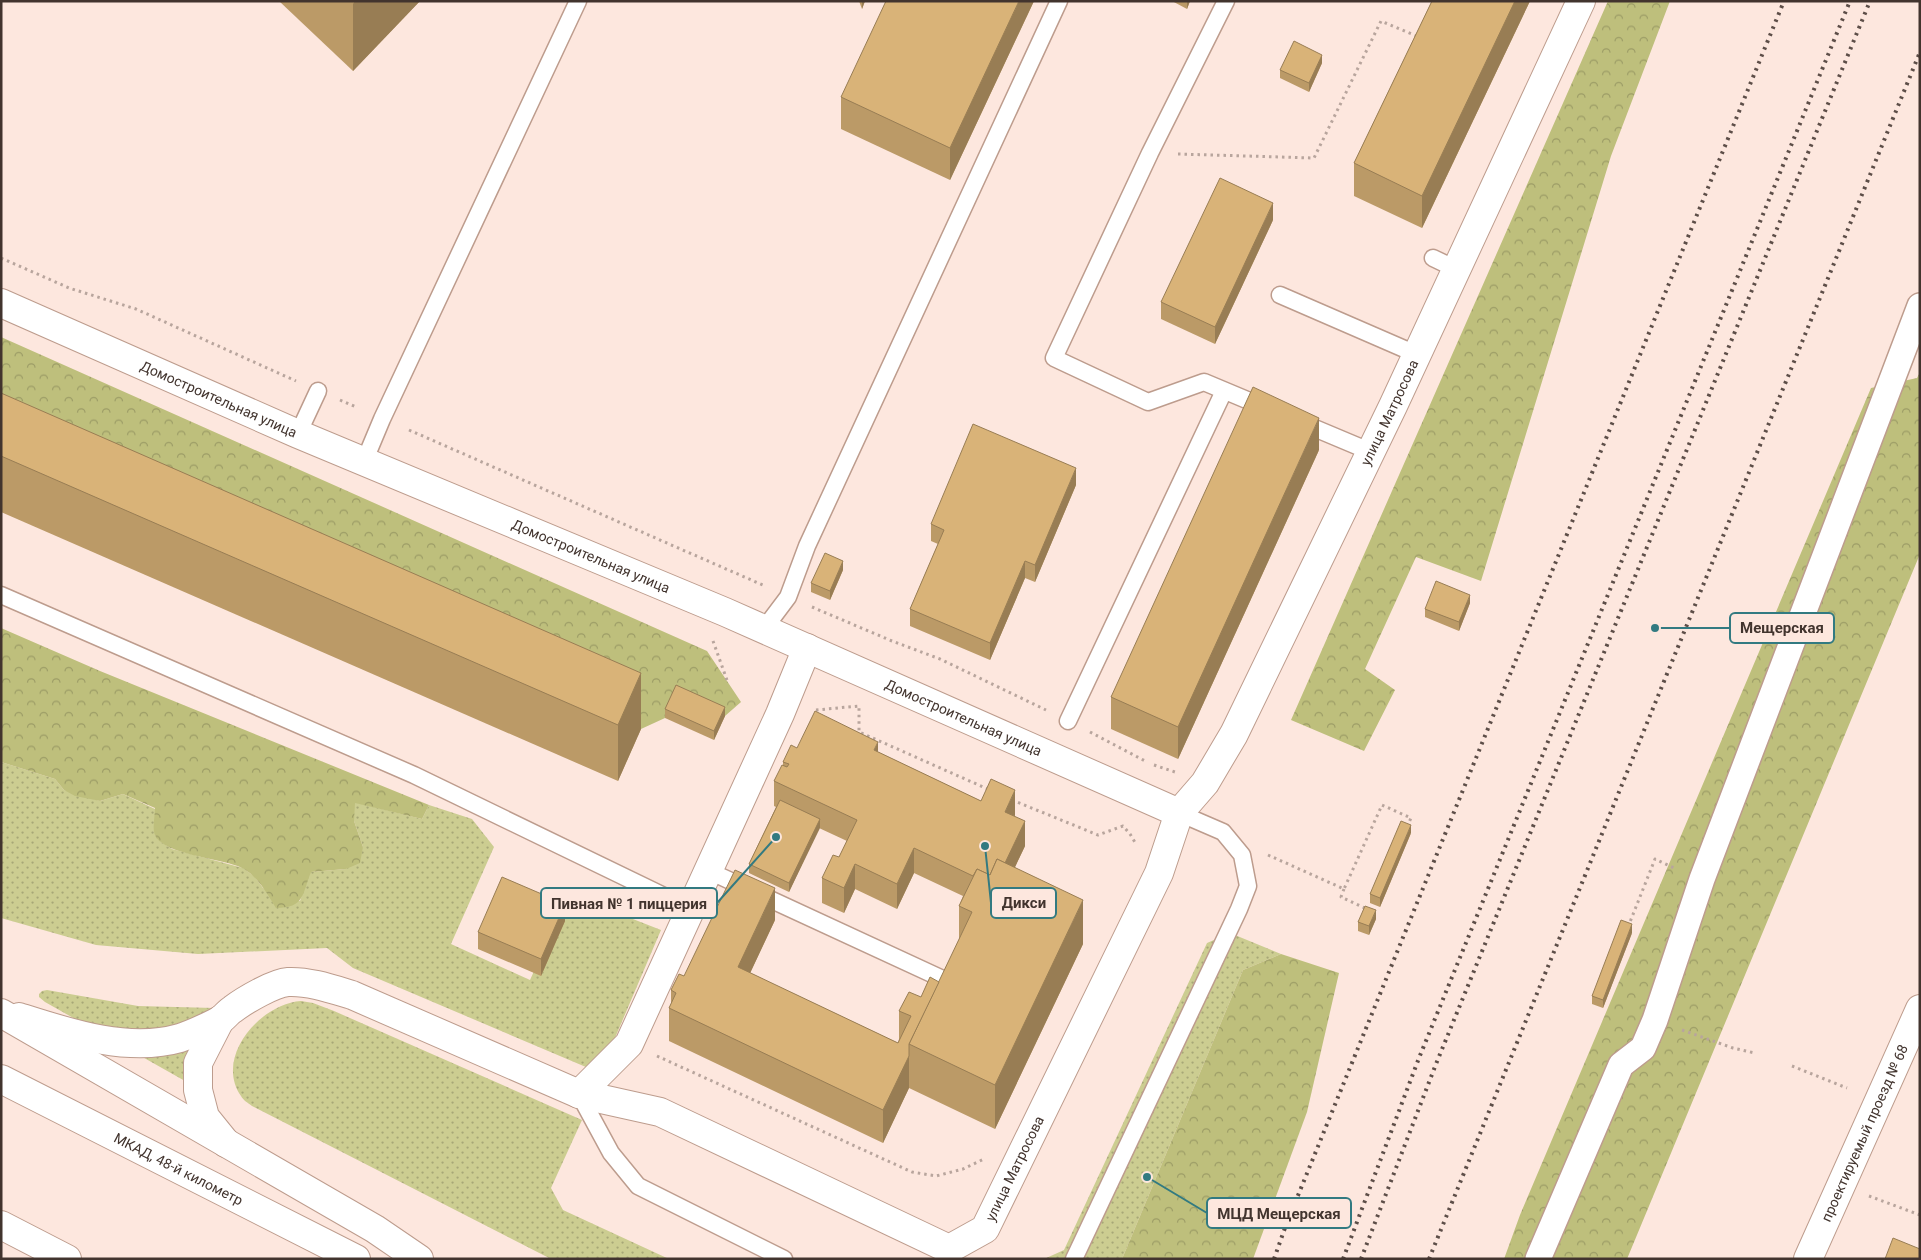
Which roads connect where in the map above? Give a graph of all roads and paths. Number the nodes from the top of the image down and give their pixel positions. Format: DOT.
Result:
graph roads {
  1 [pos="578,1"];
  2 [pos="1059,1"];
  3 [pos="1226,1"];
  4 [pos="1581,1"];
  5 [pos="1421,38"];
  6 [pos="1150,153"];
  7 [pos="1,258"];
  8 [pos="1280,295"];
  9 [pos="1,303"];
  10 [pos="1920,306"];
  11 [pos="1416,354"];
  12 [pos="318,391"];
  13 [pos="1224,391"];
  14 [pos="356,407"];
  15 [pos="408,430"];
  16 [pos="298,434"];
  17 [pos="1369,451"];
  18 [pos="364,462"];
  19 [pos="1,595"];
  20 [pos="788,596"];
  21 [pos="764,629"];
  22 [pos="713,641"];
  23 [pos="808,648"];
  24 [pos="728,683"];
  25 [pos="780,714"];
  26 [pos="1068,721"];
  27 [pos="1178,773"];
  28 [pos="994,792"];
  29 [pos="1004,796"];
  30 [pos="1179,813"];
  31 [pos="1123,826"];
  32 [pos="1406,831"];
  33 [pos="1265,853"];
  34 [pos="709,871"];
  35 [pos="1702,879"];
  36 [pos="1344,889"];
  37 [pos="692,907"];
  38 [pos="1373,912"];
  39 [pos="1627,931"];
  40 [pos="947,981"];
  41 [pos="1920,1009"];
  42 [pos="1,1012"];
  43 [pos="220,1020"];
  44 [pos="1655,1020"];
  45 [pos="629,1044"];
  46 [pos="1913,1044"];
  47 [pos="1755,1052"];
  48 [pos="1792,1066"];
  49 [pos="1,1078"];
  50 [pos="1847,1088"];
  51 [pos="579,1094"];
  52 [pos="226,1143"];
  53 [pos="989,1156"];
  54 [pos="1866,1194"];
  55 [pos="1920,1215"];
  56 [pos="1,1225"];
  57 [pos="957,1254"];
  58 [pos="67,1259"];
  59 [pos="356,1259"];
  60 [pos="419,1259"];
  61 [pos="784,1259"];
  62 [pos="1074,1259"];
  63 [pos="1538,1259"];
  64 [pos="1808,1259"];
  1 -- 18 [label="lane"];
  2 -- 20 [label="lane"];
  3 -- 6 [label="lane"];
  4 -- 11 [label="main road, улица Матросова"];
  5 -- 6 [label="path"];
  6 -- 13 [label="lane"];
  7 -- 12 [label="path"];
  8 -- 11 [label="lane"];
  9 -- 16 [label="main road, Домостроительная улица"];
  10 -- 35 [label="street"];
  11 -- 17 [label="main road, улица Матросова"];
  12 -- 14 [label="path"];
  12 -- 16 [label="lane"];
  13 -- 17 [label="lane"];
  13 -- 26 [label="lane"];
  15 -- 20 [label="path"];
  16 -- 18 [label="main road, Домостроительная улица"];
  17 -- 30 [label="main road, улица Матросова"];
  18 -- 21 [label="main road, Домостроительная улица"];
  19 -- 37 [label="lane"];
  20 -- 21 [label="lane"];
  20 -- 26 [label="path"];
  21 -- 23 [label="main road, Домостроительная улица"];
  22 -- 24 [label="path"];
  23 -- 25 [label="main road"];
  23 -- 30 [label="main road, Домостроительная улица"];
  25 -- 28 [label="path"];
  25 -- 34 [label="main road"];
  26 -- 27 [label="path"];
  29 -- 31 [label="path"];
  30 -- 57 [label="main road, улица Матросова"];
  30 -- 62 [label="lane"];
  32 -- 36 [label="path"];
  33 -- 36 [label="path"];
  34 -- 37 [label="main road"];
  34 -- 40 [label="lane"];
  35 -- 39 [label="path"];
  35 -- 44 [label="street"];
  36 -- 38 [label="path"];
  37 -- 45 [label="main road"];
  41 -- 46 [label="main road, проектируемый проезд № 68"];
  42 -- 43 [label="main road"];
  42 -- 52 [label="main road"];
  43 -- 51 [label="main road, улица Матросова"];
  43 -- 52 [label="main road"];
  44 -- 47 [label="path"];
  44 -- 63 [label="street"];
  45 -- 51 [label="main road"];
  45 -- 53 [label="path"];
  46 -- 64 [label="main road, проектируемый проезд № 68"];
  48 -- 50 [label="path"];
  49 -- 59 [label="main road, МКАД, 48-й километр"];
  51 -- 57 [label="main road, улица Матросова"];
  51 -- 61 [label="lane"];
  52 -- 60 [label="main road"];
  54 -- 55 [label="path"];
  56 -- 58 [label="main road"];
}
